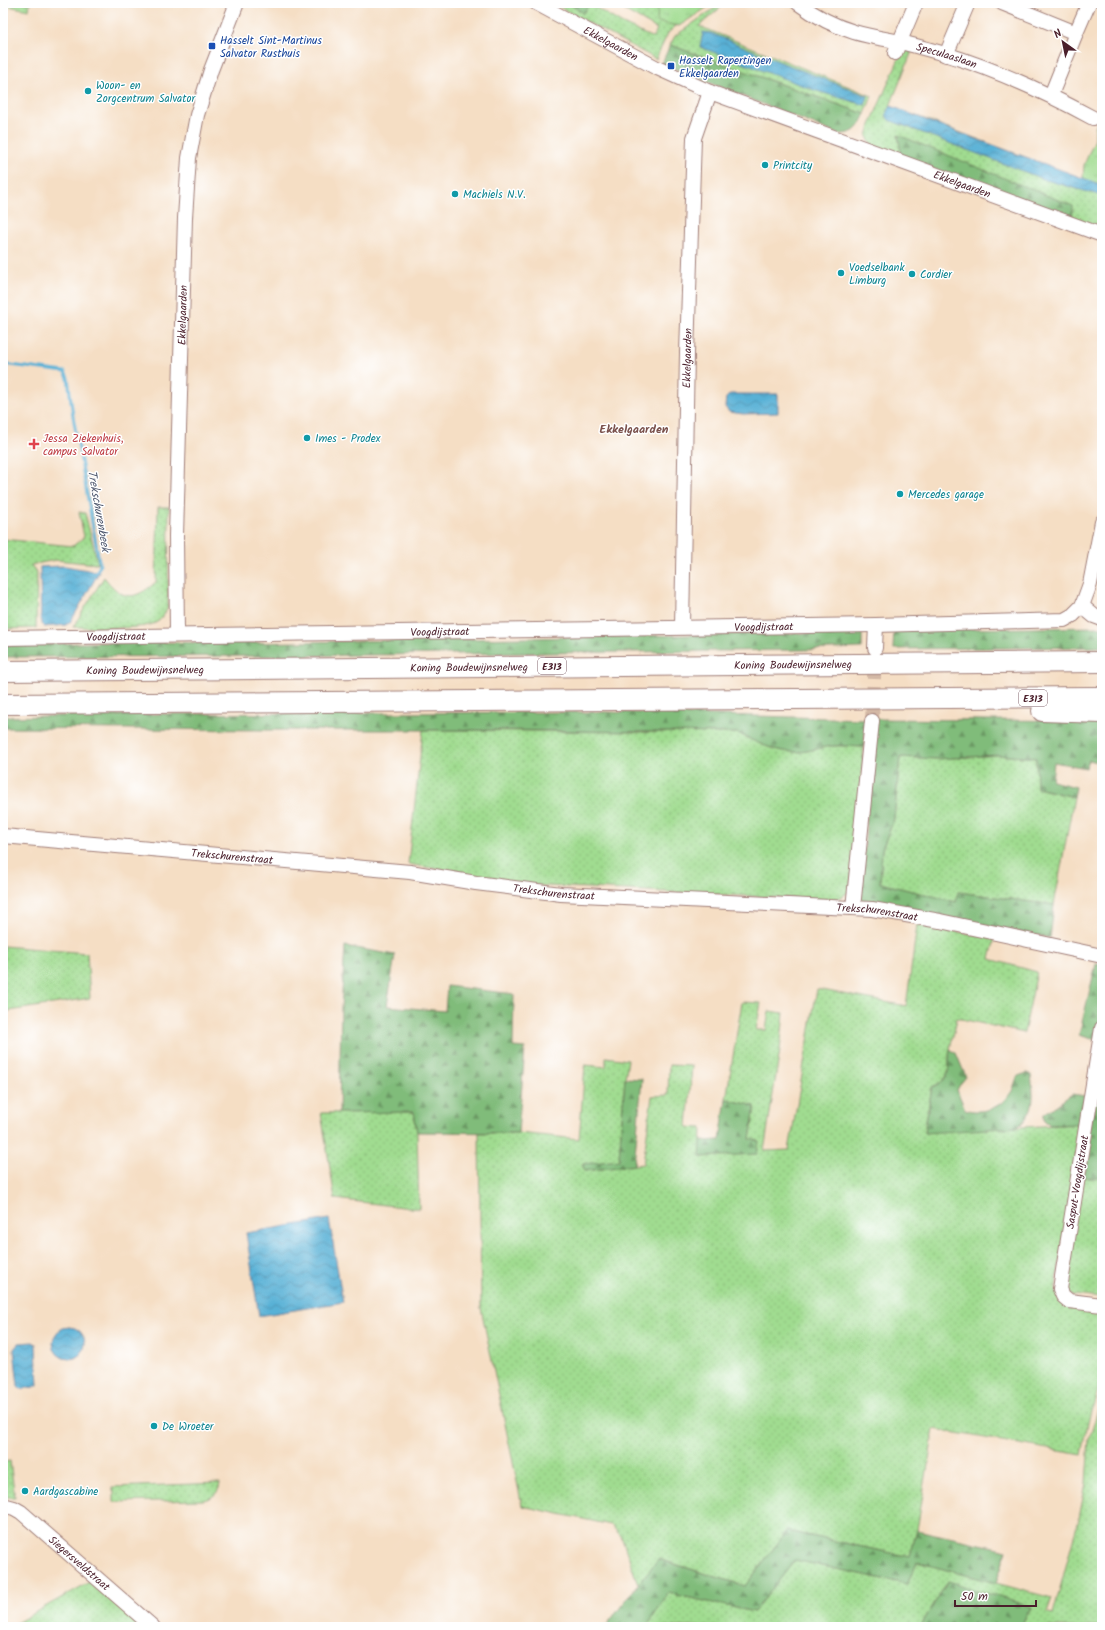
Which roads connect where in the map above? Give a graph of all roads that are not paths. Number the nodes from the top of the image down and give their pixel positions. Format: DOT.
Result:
graph roads {
  1 [pos="237,3"];
  2 [pos="536,3"];
  3 [pos="798,3"];
  4 [pos="916,3"];
  5 [pos="968,3"];
  6 [pos="1002,3"];
  7 [pos="1089,3"];
  8 [pos="1076,33"];
  9 [pos="898,48"];
  10 [pos="946,55"];
  11 [pos="710,92"];
  12 [pos="1051,95"];
  13 [pos="1093,118"];
  14 [pos="1102,235"];
  15 [pos="1102,522"];
  16 [pos="1082,606"];
  17 [pos="1102,618"];
  18 [pos="876,625"];
  19 [pos="682,627"];
  20 [pos="177,634"];
  21 [pos="3,638"];
  22 [pos="875,648"];
  23 [pos="1102,662"];
  24 [pos="3,671"];
  25 [pos="1102,697"];
  26 [pos="963,699"];
  27 [pos="3,704"];
  28 [pos="1102,713"];
  29 [pos="872,721"];
  30 [pos="3,836"];
  31 [pos="853,908"];
  32 [pos="1102,956"];
  33 [pos="1102,1028"];
  34 [pos="1102,1305"];
  35 [pos="3,1505"];
  36 [pos="153,1627"];
  1 -- 20 [label="street, Ekkelgaarden"];
  2 -- 11 [label="street, Ekkelgaarden"];
  3 -- 9 [label="street, Speculaaslaan"];
  4 -- 9 [label="street"];
  5 -- 10 [label="street"];
  6 -- 8 [label="street"];
  7 -- 8 [label="street"];
  8 -- 12 [label="street"];
  9 -- 10 [label="street, Speculaaslaan"];
  10 -- 12 [label="street, Speculaaslaan"];
  11 -- 14 [label="street, Ekkelgaarden"];
  11 -- 19 [label="street, Ekkelgaarden"];
  12 -- 13 [label="street, Speculaaslaan"];
  15 -- 16 [label="street"];
  16 -- 17 [label="street"];
  16 -- 18 [label="street, Voogdijstraat"];
  18 -- 19 [label="street, Voogdijstraat"];
  18 -- 22 [label="street"];
  19 -- 20 [label="street, Voogdijstraat"];
  20 -- 21 [label="street, Voogdijstraat"];
  23 -- 24 [label="highway, Koning Boudewijnsnelweg / E313"];
  25 -- 26 [label="highway, E313"];
  26 -- 27 [label="highway, E313"];
  26 -- 28 [label="highway"];
  29 -- 31 [label="street"];
  30 -- 31 [label="street, Trekschurenstraat"];
  31 -- 32 [label="street, Trekschurenstraat"];
  33 -- 34 [label="street, Sasput-Voogdijstraat"];
  35 -- 36 [label="street, Siegersveldstraat"];
}
